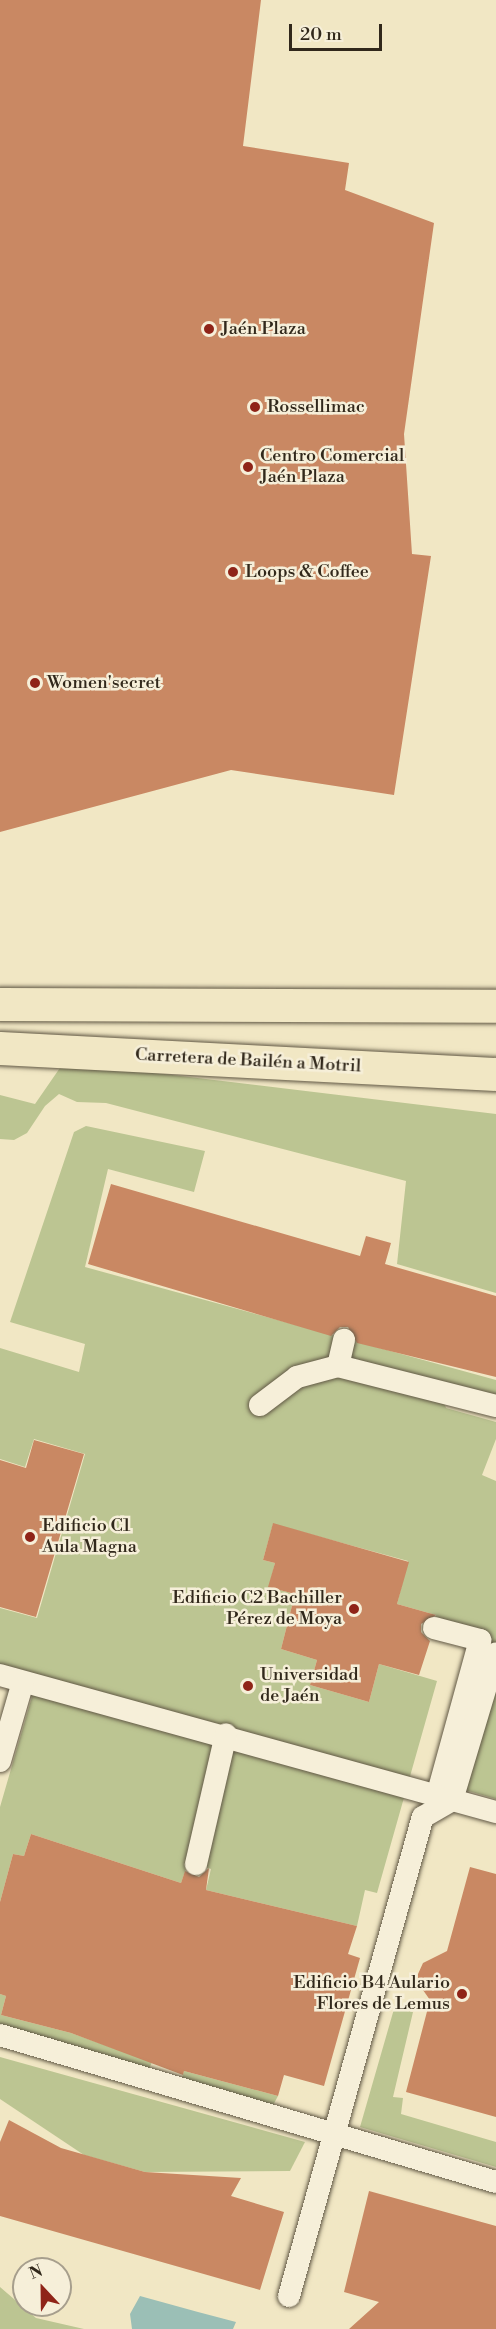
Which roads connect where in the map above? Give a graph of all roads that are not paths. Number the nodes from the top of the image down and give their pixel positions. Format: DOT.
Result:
graph roads {
  1 [pos="0,1004"];
  2 [pos="496,1006"];
  3 [pos="0,1048"];
  4 [pos="496,1074"];
  5 [pos="344,1340"];
  6 [pos="338,1366"];
  7 [pos="260,1405"];
  8 [pos="496,1406"];
  9 [pos="434,1628"];
  10 [pos="495,1660"];
  11 [pos="0,1675"];
  12 [pos="23,1682"];
  13 [pos="226,1734"];
  14 [pos="0,1761"];
  15 [pos="444,1797"];
  16 [pos="496,1812"];
  17 [pos="196,1864"];
  18 [pos="0,2035"];
  19 [pos="336,2136"];
  20 [pos="496,2182"];
  21 [pos="289,2296"];
  1 -- 2 [label="main road"];
  3 -- 4 [label="main road, Carretera de Bailén a Motril"];
  5 -- 6 [label="street"];
  6 -- 7 [label="street"];
  6 -- 8 [label="street"];
  9 -- 15 [label="street"];
  10 -- 15 [label="street"];
  11 -- 12 [label="street"];
  12 -- 13 [label="street"];
  12 -- 14 [label="street"];
  13 -- 15 [label="street"];
  13 -- 17 [label="street"];
  15 -- 16 [label="street"];
  15 -- 19 [label="street"];
  18 -- 19 [label="street"];
  19 -- 20 [label="street"];
  19 -- 21 [label="street"];
}
